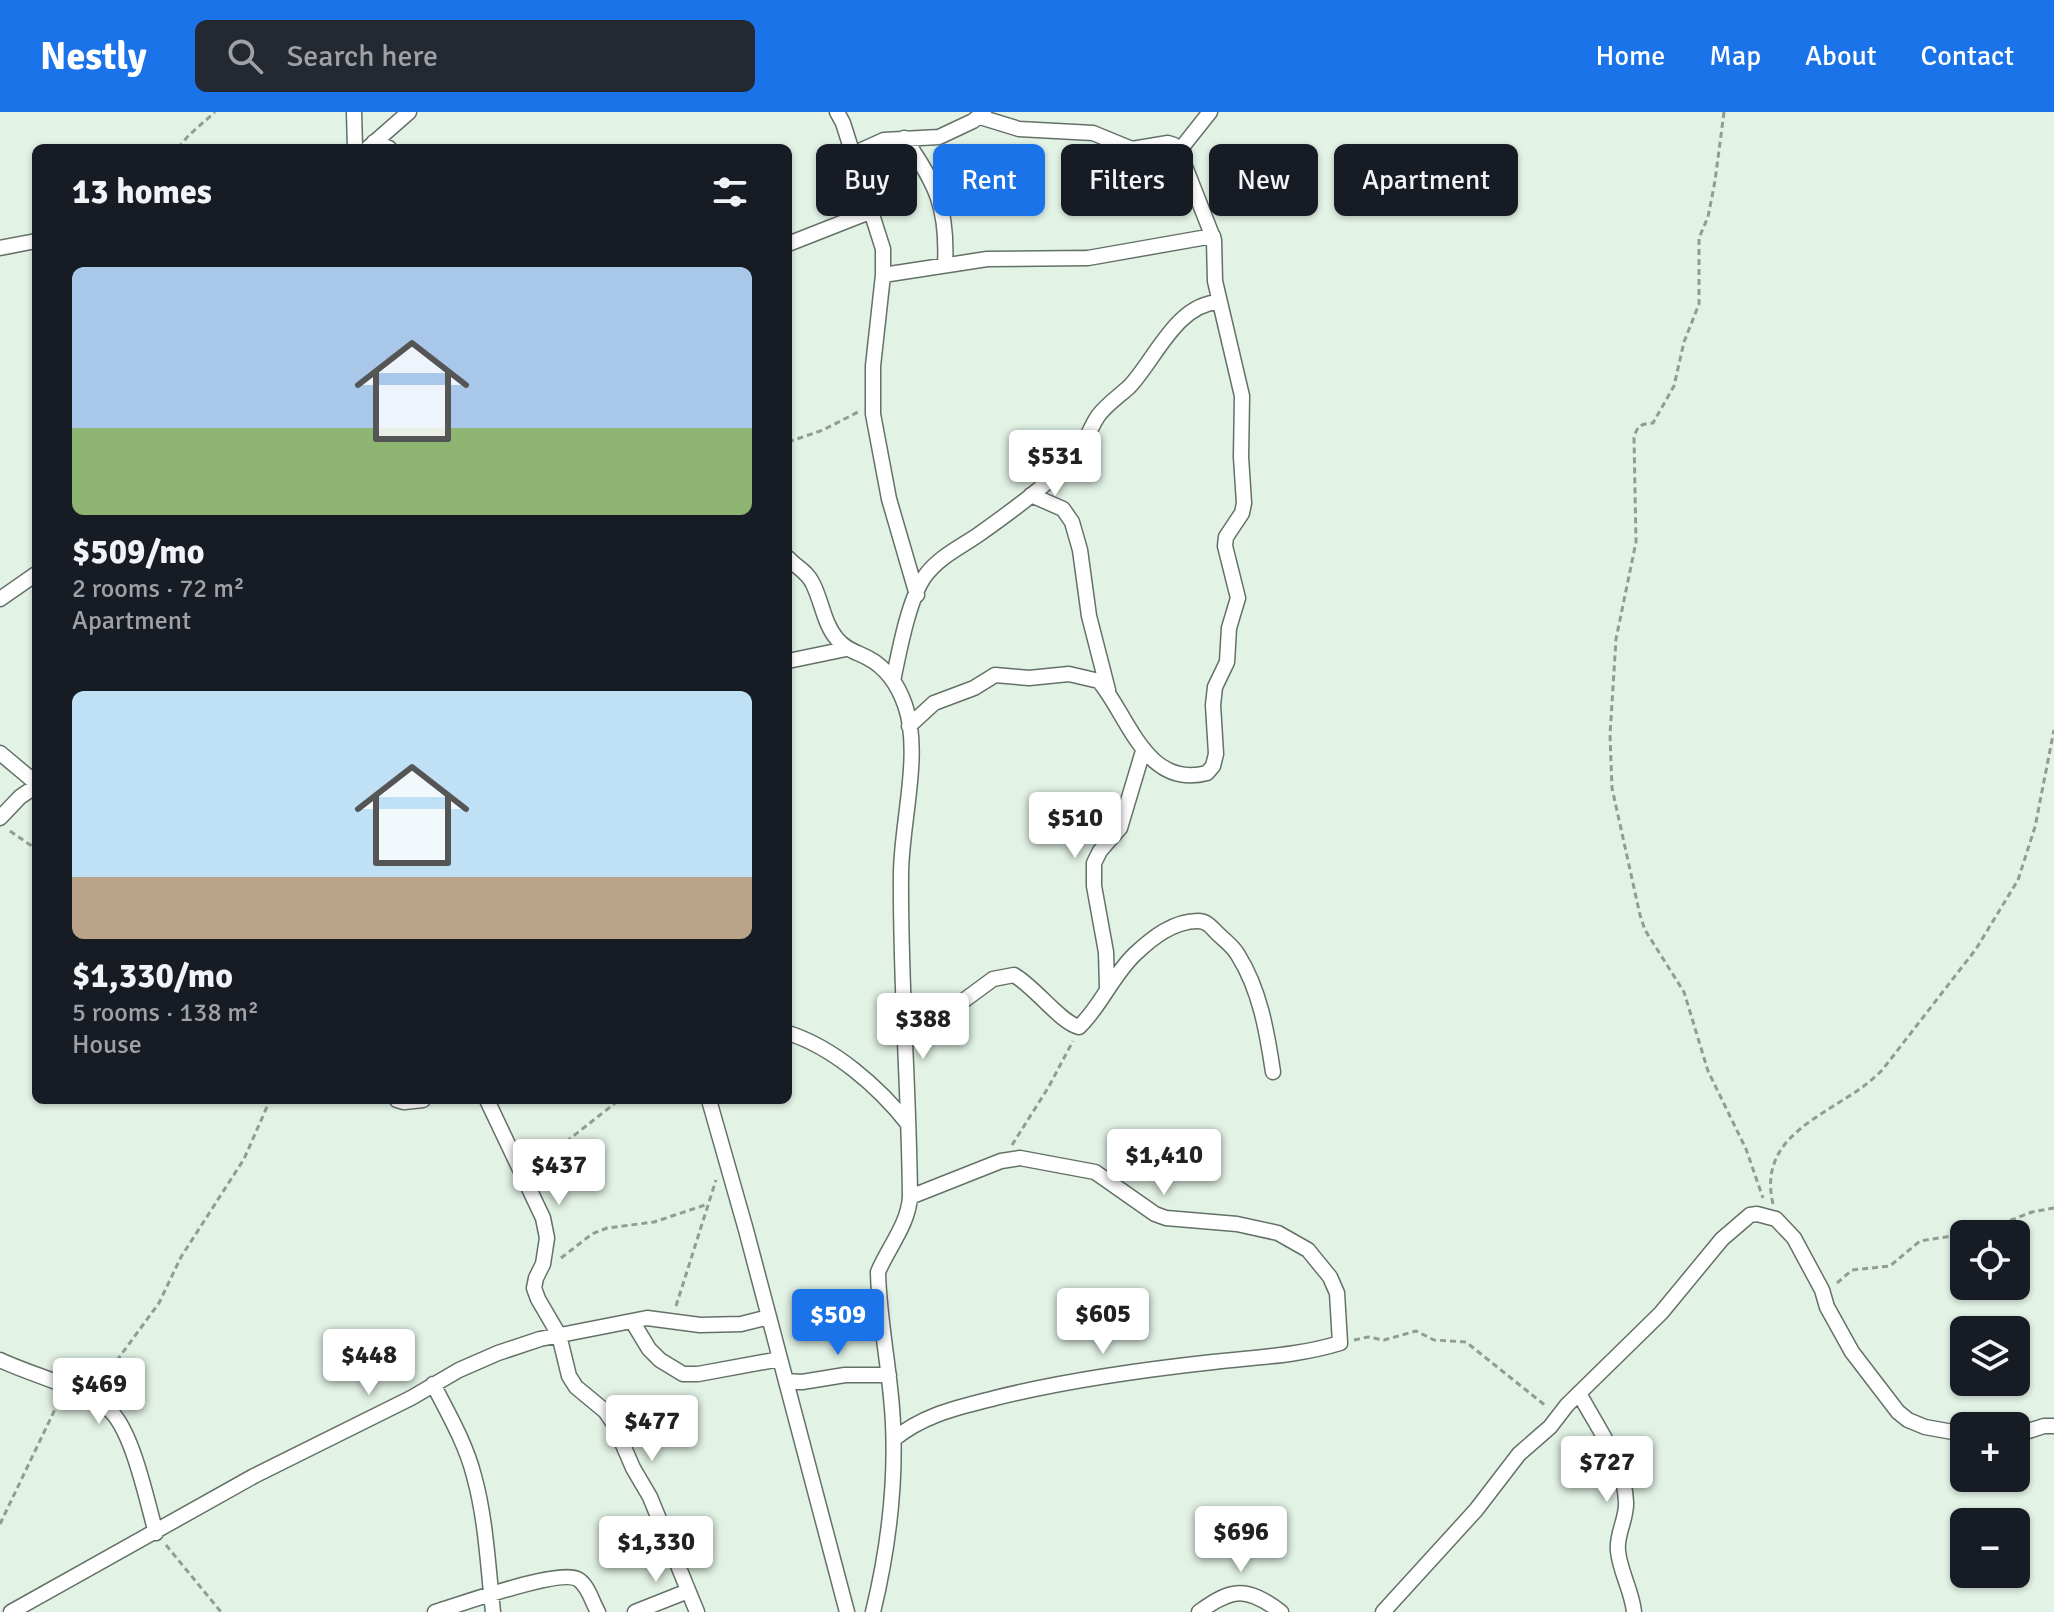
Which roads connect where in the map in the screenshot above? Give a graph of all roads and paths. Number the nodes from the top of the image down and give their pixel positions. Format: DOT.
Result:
graph roads {
  1 [pos="215,112"];
  2 [pos="354,112"];
  3 [pos="409,112"];
  4 [pos="837,112"];
  5 [pos="1210,112"];
  6 [pos="1724,112"];
  7 [pos="982,114"];
  8 [pos="904,138"];
  9 [pos="182,144"];
  10 [pos="355,144"];
  11 [pos="372,144"];
  12 [pos="849,144"];
  13 [pos="875,144"];
  14 [pos="1116,144"];
  15 [pos="1185,144"];
  16 [pos="1193,186"];
  17 [pos="859,216"];
  18 [pos="873,216"];
  19 [pos="1213,236"];
  20 [pos="32,242"];
  21 [pos="792,242"];
  22 [pos="0,248"];
  23 [pos="945,265"];
  24 [pos="883,275"];
  25 [pos="1219,302"];
  26 [pos="873,405"];
  27 [pos="792,441"];
  28 [pos="1031,495"];
  29 [pos="792,561"];
  30 [pos="32,577"];
  31 [pos="917,595"];
  32 [pos="0,599"];
  33 [pos="846,649"];
  34 [pos="792,660"];
  35 [pos="893,681"];
  36 [pos="1108,692"];
  37 [pos="909,726"];
  38 [pos="2054,730"];
  39 [pos="1143,751"];
  40 [pos="0,753"];
  41 [pos="32,781"];
  42 [pos="32,787"];
  43 [pos="0,818"];
  44 [pos="0,825"];
  45 [pos="32,846"];
  46 [pos="1107,987"];
  47 [pos="902,1011"];
  48 [pos="1079,1027"];
  49 [pos="792,1035"];
  50 [pos="1273,1072"];
  51 [pos="268,1104"];
  52 [pos="489,1104"];
  53 [pos="614,1104"];
  54 [pos="710,1104"];
  55 [pos="908,1124"];
  56 [pos="724,1153"];
  57 [pos="1001,1161"];
  58 [pos="519,1167"];
  59 [pos="910,1197"];
  60 [pos="708,1204"];
  61 [pos="2054,1208"];
  62 [pos="1772,1218"];
  63 [pos="543,1264"];
  64 [pos="1827,1307"];
  65 [pos="769,1317"];
  66 [pos="672,1319"];
  67 [pos="632,1321"];
  68 [pos="559,1335"];
  69 [pos="1340,1343"];
  70 [pos="780,1359"];
  71 [pos="0,1360"];
  72 [pos="889,1375"];
  73 [pos="786,1381"];
  74 [pos="433,1384"];
  75 [pos="67,1388"];
  76 [pos="1579,1393"];
  77 [pos="90,1398"];
  78 [pos="1559,1415"];
  79 [pos="2054,1426"];
  80 [pos="1950,1431"];
  81 [pos="2030,1432"];
  82 [pos="894,1439"];
  83 [pos="0,1524"];
  84 [pos="156,1533"];
  85 [pos="688,1591"];
  86 [pos="491,1595"];
  87 [pos="11,1612"];
  88 [pos="221,1612"];
  89 [pos="435,1612"];
  90 [pos="493,1612"];
  91 [pos="598,1612"];
  92 [pos="635,1612"];
  93 [pos="697,1612"];
  94 [pos="847,1612"];
  95 [pos="873,1612"];
  96 [pos="1199,1612"];
  97 [pos="1281,1612"];
  98 [pos="1383,1612"];
  99 [pos="1634,1612"];
  1 -- 9 [label="path"];
  2 -- 10 [label="street"];
  3 -- 11 [label="street"];
  4 -- 12 [label="street"];
  5 -- 15 [label="street"];
  6 -- 62 [label="path"];
  7 -- 8 [label="street"];
  7 -- 14 [label="street"];
  8 -- 13 [label="street"];
  8 -- 23 [label="street"];
  16 -- 19 [label="street"];
  17 -- 21 [label="street"];
  18 -- 24 [label="street"];
  19 -- 23 [label="street"];
  19 -- 25 [label="street"];
  20 -- 22 [label="street"];
  23 -- 24 [label="street"];
  24 -- 26 [label="street"];
  25 -- 28 [label="street"];
  25 -- 39 [label="street"];
  26 -- 27 [label="path"];
  26 -- 31 [label="street"];
  28 -- 31 [label="street"];
  28 -- 36 [label="street"];
  29 -- 33 [label="street"];
  30 -- 32 [label="street"];
  31 -- 35 [label="street"];
  33 -- 34 [label="street"];
  33 -- 35 [label="street"];
  35 -- 37 [label="street"];
  36 -- 37 [label="street"];
  36 -- 39 [label="street"];
  37 -- 47 [label="street"];
  38 -- 62 [label="path"];
  39 -- 46 [label="street"];
  40 -- 41 [label="street"];
  42 -- 43 [label="street"];
  44 -- 45 [label="path"];
  46 -- 48 [label="street"];
  46 -- 50 [label="street"];
  47 -- 48 [label="street"];
  47 -- 55 [label="street"];
  48 -- 57 [label="path"];
  49 -- 55 [label="street"];
  51 -- 77 [label="path"];
  52 -- 58 [label="street"];
  53 -- 58 [label="path"];
  54 -- 56 [label="street"];
  55 -- 59 [label="street"];
  56 -- 60 [label="path"];
  56 -- 65 [label="street"];
  57 -- 59 [label="street"];
  57 -- 69 [label="street"];
  58 -- 63 [label="street"];
  59 -- 72 [label="street"];
  60 -- 63 [label="path"];
  60 -- 66 [label="path"];
  61 -- 64 [label="path"];
  62 -- 64 [label="street"];
  62 -- 76 [label="street"];
  63 -- 68 [label="street"];
  64 -- 80 [label="street"];
  65 -- 66 [label="street"];
  65 -- 70 [label="street"];
  66 -- 67 [label="street"];
  67 -- 68 [label="street"];
  67 -- 70 [label="street"];
  68 -- 74 [label="street"];
  68 -- 85 [label="street"];
  69 -- 78 [label="path"];
  69 -- 82 [label="street"];
  70 -- 73 [label="street"];
  71 -- 75 [label="street"];
  72 -- 73 [label="street"];
  72 -- 82 [label="street"];
  73 -- 94 [label="street"];
  74 -- 84 [label="street"];
  74 -- 86 [label="street"];
  75 -- 77 [label="street"];
  75 -- 83 [label="path"];
  76 -- 78 [label="street"];
  76 -- 99 [label="street"];
  77 -- 84 [label="street"];
  78 -- 98 [label="street"];
  79 -- 81 [label="street"];
  82 -- 95 [label="street"];
  84 -- 87 [label="street"];
  84 -- 88 [label="path"];
  85 -- 92 [label="street"];
  85 -- 93 [label="street"];
  86 -- 89 [label="street"];
  86 -- 90 [label="street"];
  86 -- 91 [label="street"];
  96 -- 97 [label="street"];
}
